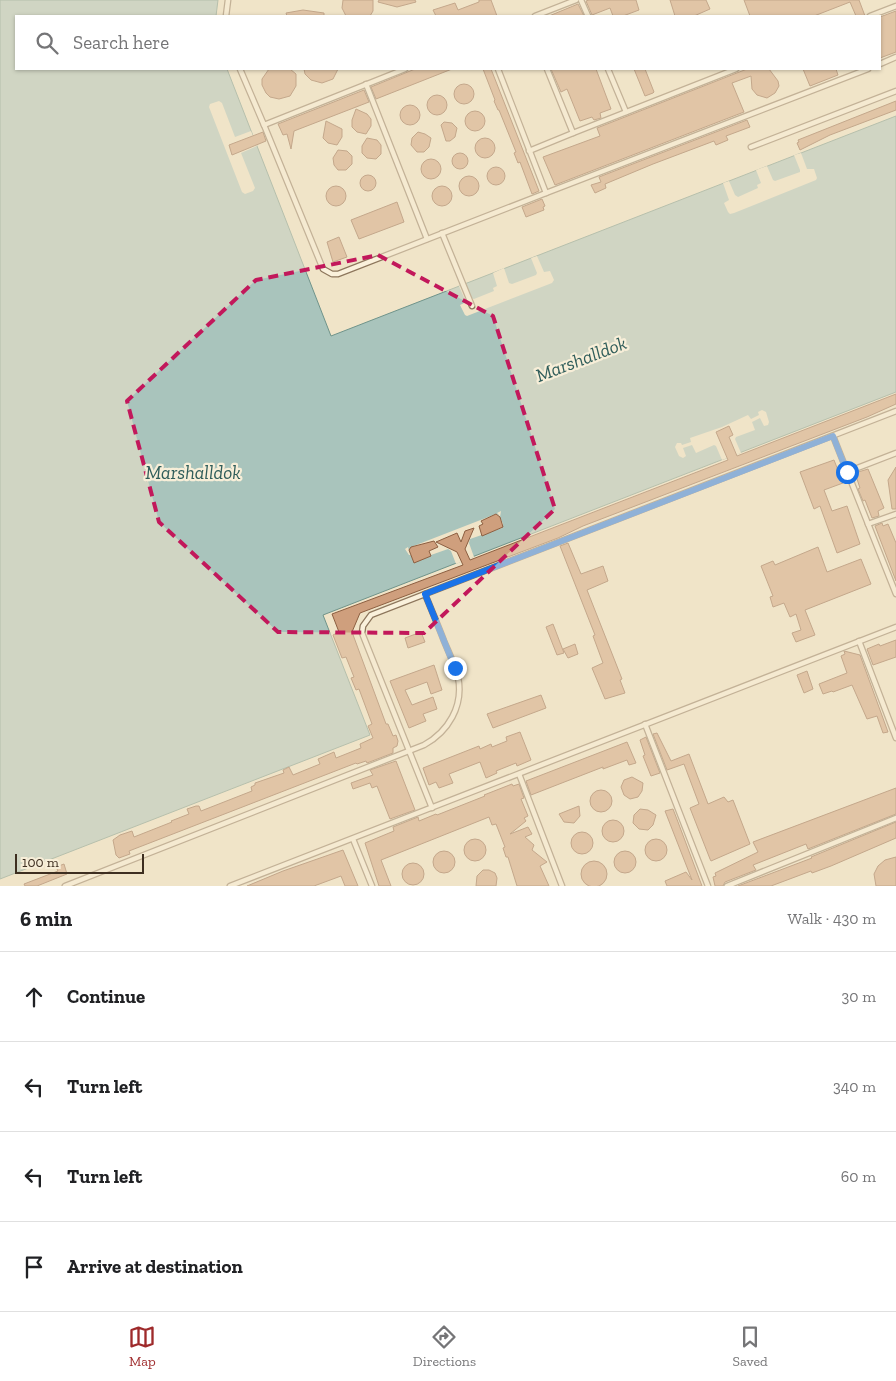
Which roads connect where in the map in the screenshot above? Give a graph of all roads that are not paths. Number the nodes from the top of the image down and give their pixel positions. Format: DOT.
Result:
graph roads {
  1 [pos="228,0"];
  2 [pos="576,0"];
  3 [pos="581,0"];
  4 [pos="896,6"];
  5 [pos="226,15"];
  6 [pos="538,15"];
  7 [pos="588,15"];
  8 [pos="873,15"];
  9 [pos="896,57"];
  10 [pos="881,64"];
  11 [pos="240,70"];
  12 [pos="402,70"];
  13 [pos="498,70"];
  14 [pos="547,70"];
  15 [pos="608,70"];
  16 [pos="733,70"];
  17 [pos="865,70"];
  18 [pos="366,84"];
  19 [pos="896,91"];
  20 [pos="626,112"];
  21 [pos="264,124"];
  22 [pos="573,133"];
  23 [pos="751,148"];
  24 [pos="530,151"];
  25 [pos="546,193"];
  26 [pos="442,233"];
  27 [pos="427,239"];
  28 [pos="472,306"];
  29 [pos="896,411"];
  30 [pos="833,436"];
  31 [pos="896,453"];
  32 [pos="847,472"];
  33 [pos="896,514"];
  34 [pos="868,524"];
  35 [pos="894,583"];
  36 [pos="425,594"];
  37 [pos="896,594"];
  38 [pos="896,627"];
  39 [pos="858,641"];
  40 [pos="645,724"];
  41 [pos="896,738"];
  42 [pos="409,751"];
  43 [pos="519,774"];
  44 [pos="432,808"];
  45 [pos="896,818"];
  46 [pos="353,839"];
  47 [pos="65,886"];
  48 [pos="230,886"];
  49 [pos="372,886"];
  50 [pos="562,886"];
  51 [pos="708,886"];
  52 [pos="726,886"];
  1 -- 5 [label="lane"];
  2 -- 6 [label="lane"];
  3 -- 7 [label="lane"];
  4 -- 8 [label="lane"];
  9 -- 10 [label="lane"];
  11 -- 21 [label="lane"];
  12 -- 18 [label="lane"];
  13 -- 24 [label="lane"];
  14 -- 22 [label="lane"];
  15 -- 20 [label="lane"];
  16 -- 20 [label="lane"];
  17 -- 25 [label="lane"];
  18 -- 21 [label="lane"];
  18 -- 27 [label="lane"];
  19 -- 23 [label="lane"];
  20 -- 22 [label="lane"];
  21 -- 27 [label="lane"];
  22 -- 24 [label="lane"];
  24 -- 25 [label="lane"];
  25 -- 26 [label="lane"];
  26 -- 27 [label="lane"];
  26 -- 28 [label="lane"];
  29 -- 30 [label="lane"];
  30 -- 32 [label="lane"];
  30 -- 36 [label="lane"];
  31 -- 32 [label="lane"];
  32 -- 34 [label="lane"];
  33 -- 34 [label="lane"];
  34 -- 35 [label="lane"];
  35 -- 37 [label="lane"];
  36 -- 42 [label="lane"];
  36 -- 42 [label="lane"];
  38 -- 39 [label="lane"];
  39 -- 40 [label="lane"];
  39 -- 41 [label="lane"];
  40 -- 43 [label="lane"];
  40 -- 51 [label="lane"];
  42 -- 44 [label="lane"];
  42 -- 47 [label="lane"];
  43 -- 44 [label="lane"];
  43 -- 50 [label="lane"];
  44 -- 46 [label="lane"];
  45 -- 52 [label="lane"];
  46 -- 48 [label="lane"];
  46 -- 49 [label="lane"];
}
